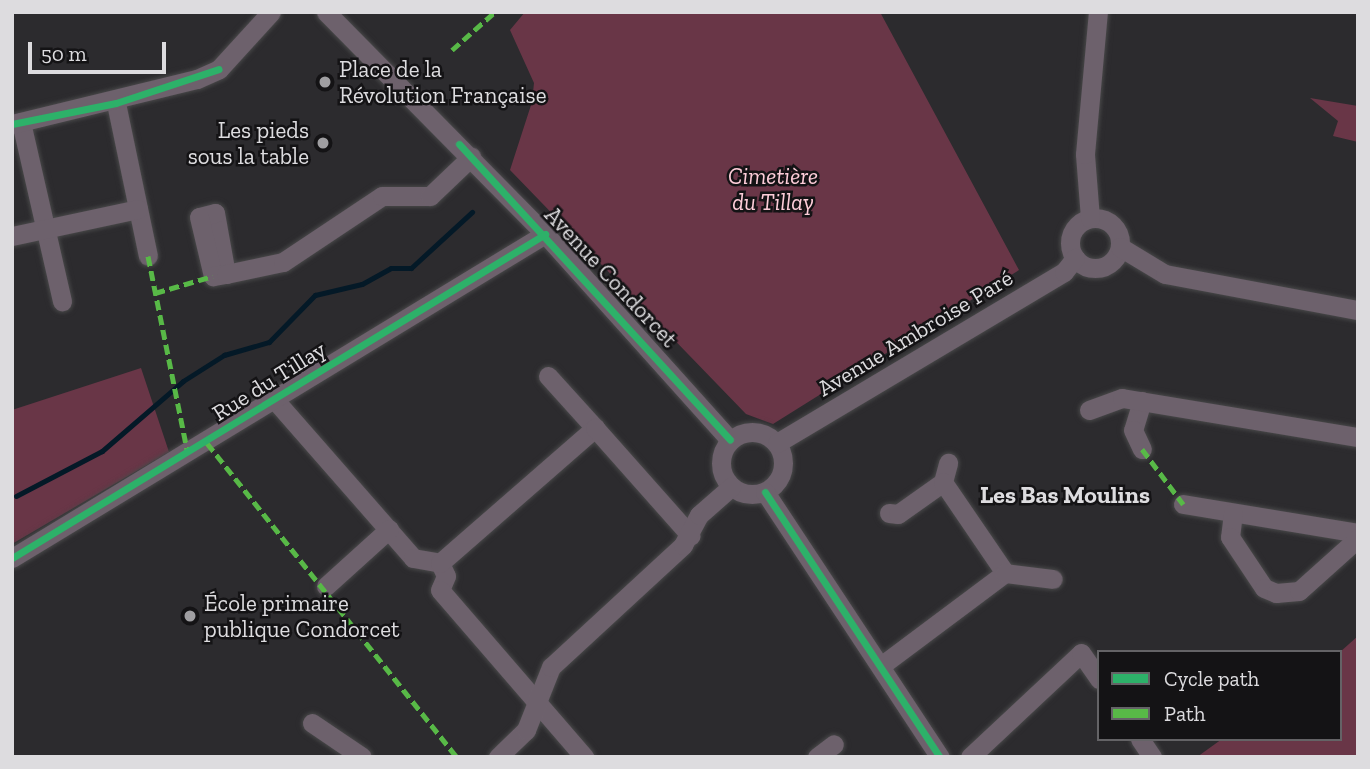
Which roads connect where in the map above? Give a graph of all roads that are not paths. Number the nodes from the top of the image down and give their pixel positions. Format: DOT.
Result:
graph roads {
  1 [pos="271,12"];
  2 [pos="326,12"];
  3 [pos="1098,12"];
  4 [pos="116,103"];
  5 [pos="17,123"];
  6 [pos="471,157"];
  7 [pos="138,209"];
  8 [pos="1090,218"];
  9 [pos="44,229"];
  10 [pos="545,234"];
  11 [pos="12,236"];
  12 [pos="1120,247"];
  13 [pos="148,256"];
  14 [pos="1074,258"];
  15 [pos="226,274"];
  16 [pos="62,301"];
  17 [pos="1358,310"];
  18 [pos="548,376"];
  19 [pos="274,399"];
  20 [pos="1142,401"];
  21 [pos="1089,410"];
  22 [pos="595,428"];
  23 [pos="1358,437"];
  24 [pos="730,440"];
  25 [pos="777,443"];
  26 [pos="1142,449"];
  27 [pos="948,463"];
  28 [pos="943,482"];
  29 [pos="731,487"];
  30 [pos="765,492"];
  31 [pos="1183,504"];
  32 [pos="889,513"];
  33 [pos="1233,513"];
  34 [pos="389,529"];
  35 [pos="691,536"];
  36 [pos="1358,536"];
  37 [pos="12,558"];
  38 [pos="440,563"];
  39 [pos="1005,573"];
  40 [pos="1053,579"];
  41 [pos="326,586"];
  42 [pos="882,665"];
  43 [pos="1097,676"];
  44 [pos="537,698"];
  45 [pos="312,723"];
  46 [pos="1141,741"];
  47 [pos="834,744"];
  48 [pos="362,757"];
  49 [pos="498,757"];
  50 [pos="584,757"];
  51 [pos="817,757"];
  52 [pos="940,757"];
  53 [pos="970,757"];
  54 [pos="1152,757"];
  1 -- 4 [label="street"];
  2 -- 6 [label="street, Avenue Condorcet"];
  3 -- 8 [label="street"];
  4 -- 5 [label="street"];
  4 -- 7 [label="street"];
  5 -- 9 [label="street"];
  6 -- 10 [label="street, Avenue Condorcet"];
  6 -- 15 [label="street"];
  7 -- 9 [label="street"];
  7 -- 13 [label="street"];
  8 -- 12 [label="street"];
  8 -- 14 [label="street"];
  9 -- 11 [label="street"];
  9 -- 16 [label="street"];
  10 -- 19 [label="street, Rue du Tillay"];
  10 -- 24 [label="street, Avenue Condorcet"];
  12 -- 14 [label="street"];
  12 -- 17 [label="street"];
  14 -- 25 [label="street, Avenue Ambroise Paré"];
  18 -- 22 [label="street"];
  19 -- 34 [label="street"];
  19 -- 37 [label="street, Rue du Tillay"];
  20 -- 21 [label="street"];
  20 -- 23 [label="street"];
  20 -- 26 [label="street"];
  22 -- 35 [label="street"];
  22 -- 38 [label="street"];
  24 -- 25 [label="street"];
  24 -- 29 [label="street"];
  25 -- 30 [label="street"];
  27 -- 28 [label="street"];
  28 -- 32 [label="street"];
  28 -- 39 [label="street"];
  29 -- 30 [label="street"];
  29 -- 35 [label="street"];
  30 -- 42 [label="street"];
  31 -- 33 [label="street"];
  33 -- 36 [label="street"];
  33 -- 36 [label="street"];
  34 -- 38 [label="street"];
  34 -- 41 [label="street"];
  35 -- 44 [label="street"];
  38 -- 44 [label="street"];
  39 -- 40 [label="street"];
  39 -- 42 [label="street"];
  42 -- 52 [label="street"];
  43 -- 53 [label="street"];
  44 -- 49 [label="street"];
  44 -- 50 [label="street"];
  45 -- 48 [label="street"];
  46 -- 54 [label="street"];
  47 -- 51 [label="street"];
}
